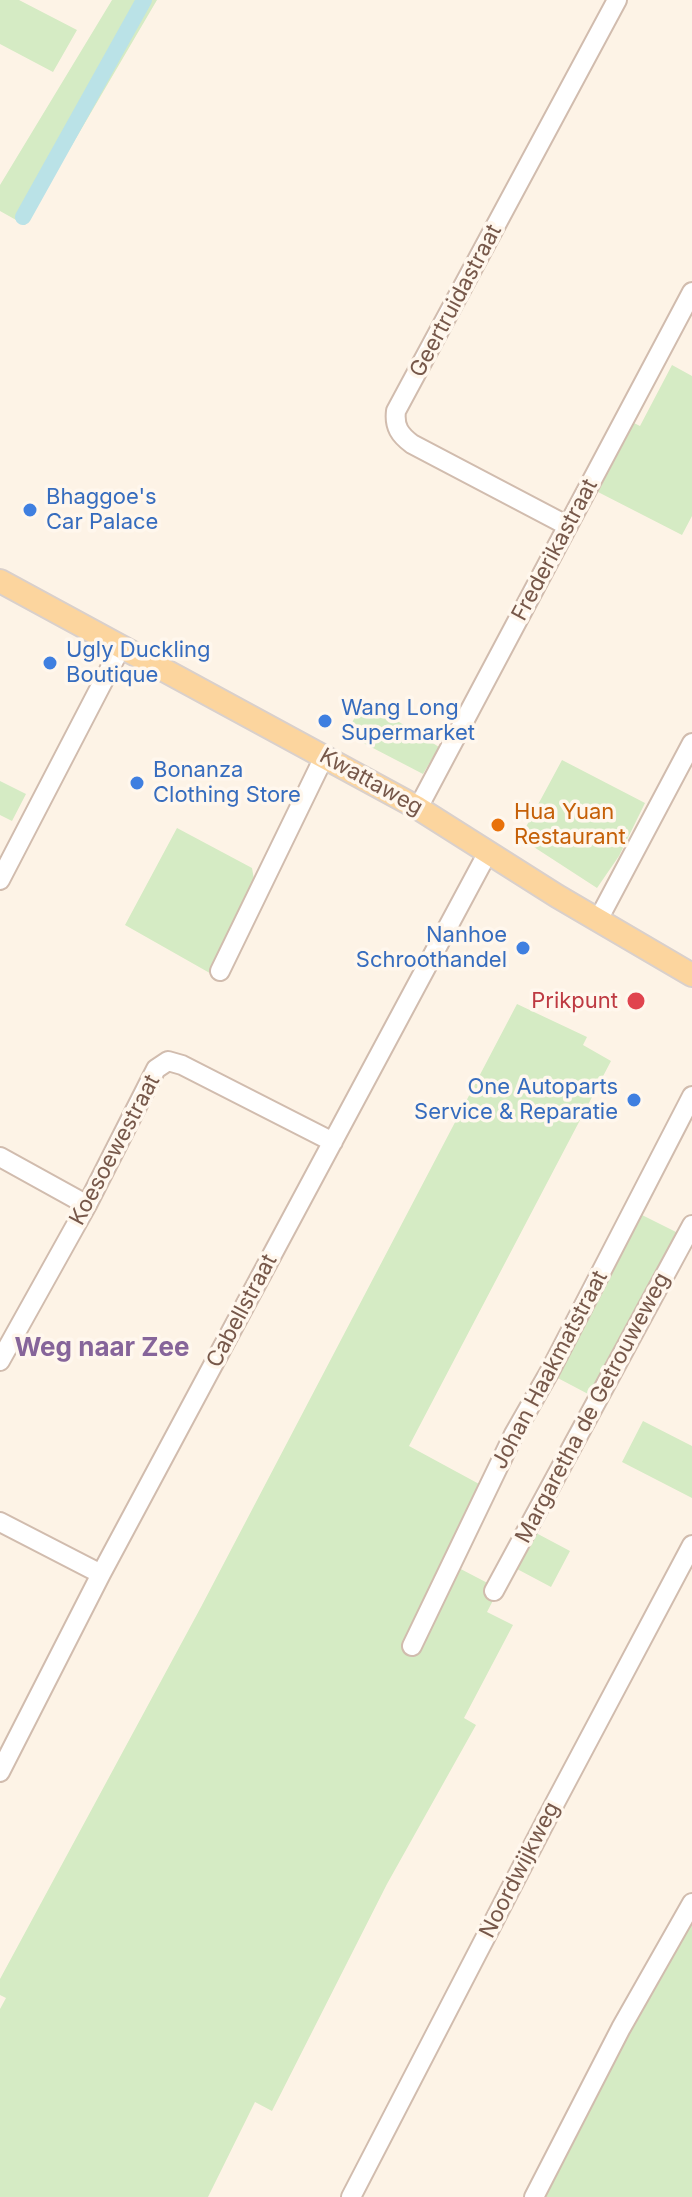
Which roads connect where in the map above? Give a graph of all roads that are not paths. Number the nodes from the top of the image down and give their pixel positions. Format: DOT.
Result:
graph roads {
  1 [pos="617,0"];
  2 [pos="692,292"];
  3 [pos="568,526"];
  4 [pos="0,581"];
  5 [pos="121,647"];
  6 [pos="692,743"];
  7 [pos="324,757"];
  8 [pos="418,808"];
  9 [pos="488,852"];
  10 [pos="0,880"];
  11 [pos="598,920"];
  12 [pos="220,971"];
  13 [pos="692,975"];
  14 [pos="692,1096"];
  15 [pos="333,1142"];
  16 [pos="0,1157"];
  17 [pos="87,1205"];
  18 [pos="692,1225"];
  19 [pos="0,1361"];
  20 [pos="0,1522"];
  21 [pos="692,1545"];
  22 [pos="101,1574"];
  23 [pos="494,1591"];
  24 [pos="412,1646"];
  25 [pos="0,1772"];
  26 [pos="692,1903"];
  27 [pos="351,2197"];
  28 [pos="534,2197"];
  1 -- 3 [label="street, Geertruidastraat"];
  2 -- 3 [label="street, Frederikastraat"];
  3 -- 8 [label="street, Frederikastraat"];
  4 -- 5 [label="main road, Kwattaweg"];
  5 -- 7 [label="main road, Kwattaweg"];
  5 -- 10 [label="street"];
  6 -- 11 [label="street"];
  7 -- 8 [label="main road, Kwattaweg"];
  7 -- 12 [label="street"];
  8 -- 9 [label="main road, Kwattaweg"];
  9 -- 11 [label="main road, Kwattaweg"];
  9 -- 15 [label="street, Cabellstraat"];
  11 -- 13 [label="main road, Kwattaweg"];
  14 -- 24 [label="street, Johan Haakmatstraat"];
  15 -- 17 [label="street, Koesoewestraat"];
  15 -- 22 [label="street, Cabellstraat"];
  16 -- 17 [label="street"];
  17 -- 19 [label="street, Koesoewestraat"];
  18 -- 23 [label="street, Margaretha de Getrouweweg"];
  20 -- 22 [label="street"];
  21 -- 27 [label="street, Noordwijkweg"];
  22 -- 25 [label="street, Cabellstraat"];
  26 -- 28 [label="street"];
}
